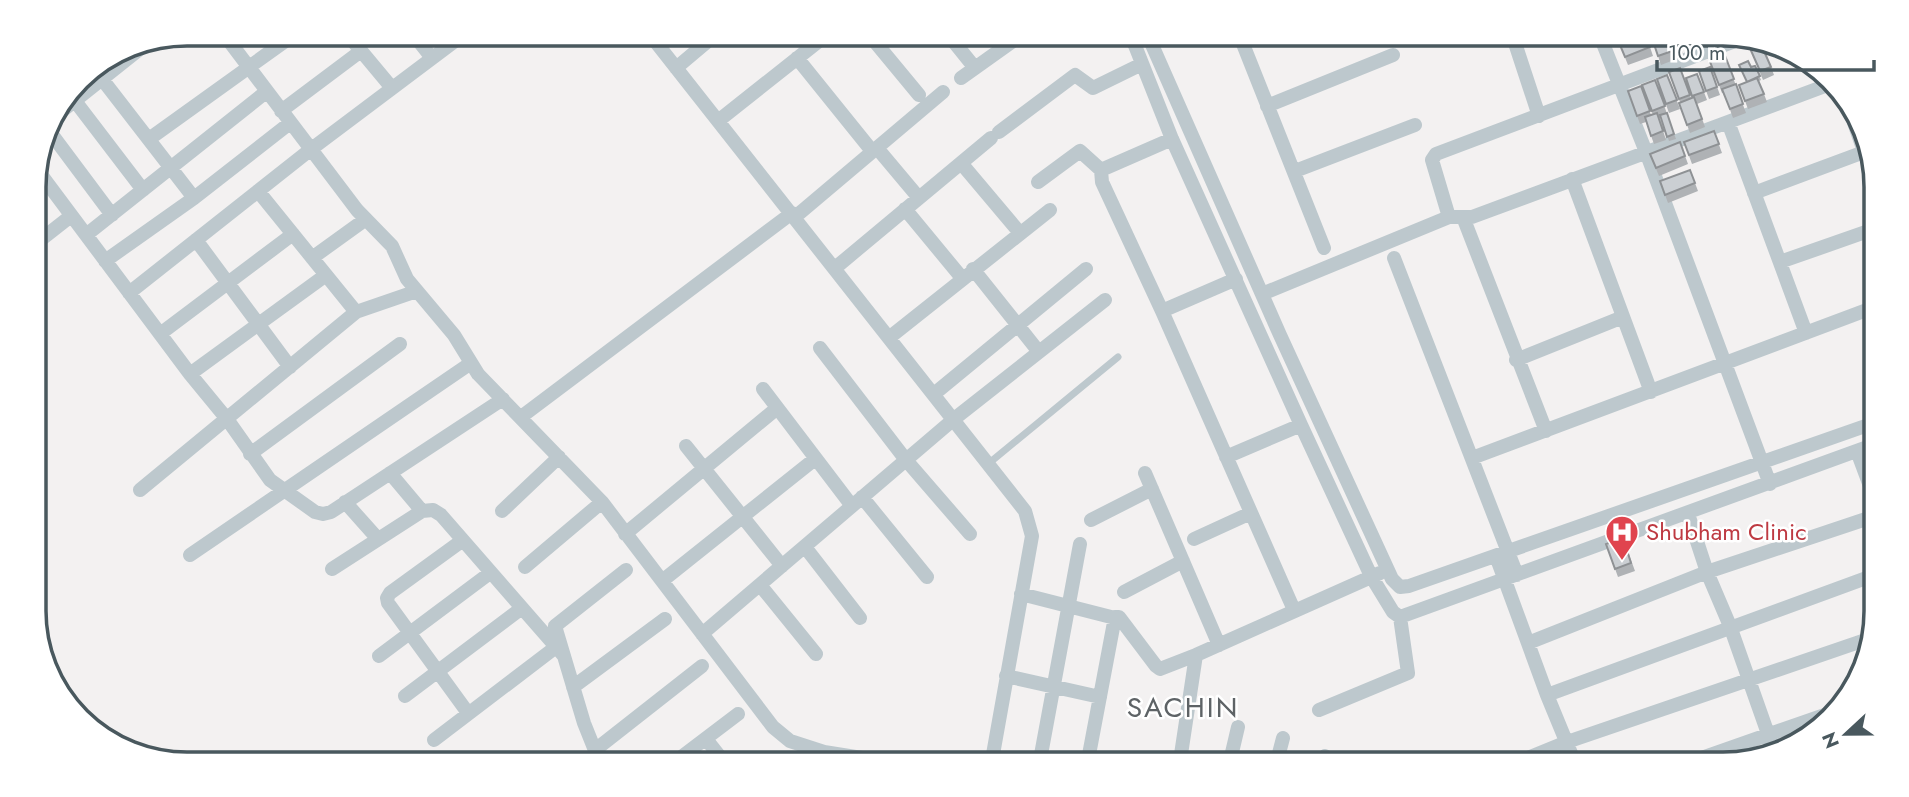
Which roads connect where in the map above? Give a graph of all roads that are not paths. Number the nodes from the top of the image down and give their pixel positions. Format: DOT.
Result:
graph roads {
  1 [pos="233,46"];
  2 [pos="278,46"];
  3 [pos="357,46"];
  4 [pos="422,46"];
  5 [pos="448,46"];
  6 [pos="659,46"];
  7 [pos="702,46"];
  8 [pos="812,46"];
  9 [pos="879,46"];
  10 [pos="957,46"];
  11 [pos="1002,46"];
  12 [pos="1135,46"];
  13 [pos="1153,46"];
  14 [pos="1244,46"];
  15 [pos="1516,46"];
  16 [pos="1604,46"];
  17 [pos="1695,48"];
  18 [pos="361,51"];
  19 [pos="1393,55"];
  20 [pos="128,58"];
  21 [pos="432,58"];
  22 [pos="797,58"];
  23 [pos="1142,64"];
  24 [pos="249,67"];
  25 [pos="676,68"];
  26 [pos="975,68"];
  27 [pos="961,78"];
  28 [pos="102,79"];
  29 [pos="1619,86"];
  30 [pos="1821,87"];
  31 [pos="392,88"];
  32 [pos="266,92"];
  33 [pos="943,92"];
  34 [pos="919,94"];
  35 [pos="75,101"];
  36 [pos="1267,106"];
  37 [pos="281,111"];
  38 [pos="1539,116"];
  39 [pos="718,121"];
  40 [pos="1728,122"];
  41 [pos="290,124"];
  42 [pos="1415,125"];
  43 [pos="54,138"];
  44 [pos="149,139"];
  45 [pos="1172,139"];
  46 [pos="875,149"];
  47 [pos="310,150"];
  48 [pos="1646,152"];
  49 [pos="1860,154"];
  50 [pos="961,163"];
  51 [pos="171,168"];
  52 [pos="1101,170"];
  53 [pos="1295,171"];
  54 [pos="1572,178"];
  55 [pos="46,182"];
  56 [pos="1038,182"];
  57 [pos="143,190"];
  58 [pos="258,191"];
  59 [pos="1754,193"];
  60 [pos="194,198"];
  61 [pos="919,198"];
  62 [pos="905,209"];
  63 [pos="1050,209"];
  64 [pos="112,215"];
  65 [pos="793,215"];
  66 [pos="71,216"];
  67 [pos="1456,217"];
  68 [pos="366,219"];
  69 [pos="1020,233"];
  70 [pos="1864,233"];
  71 [pos="293,234"];
  72 [pos="86,235"];
  73 [pos="46,236"];
  74 [pos="196,240"];
  75 [pos="1324,248"];
  76 [pos="312,258"];
  77 [pos="1394,258"];
  78 [pos="105,261"];
  79 [pos="1780,262"];
  80 [pos="835,268"];
  81 [pos="1086,269"];
  82 [pos="968,274"];
  83 [pos="326,275"];
  84 [pos="1236,279"];
  85 [pos="228,283"];
  86 [pos="417,290"];
  87 [pos="129,293"];
  88 [pos="1262,294"];
  89 [pos="1105,300"];
  90 [pos="1162,311"];
  91 [pos="1864,311"];
  92 [pos="356,312"];
  93 [pos="1623,317"];
  94 [pos="258,325"];
  95 [pos="1018,326"];
  96 [pos="1806,333"];
  97 [pos="160,334"];
  98 [pos="890,337"];
  99 [pos="400,344"];
  100 [pos="821,348"];
  101 [pos="1039,352"];
  102 [pos="1118,357"];
  103 [pos="1517,360"];
  104 [pos="471,363"];
  105 [pos="1726,364"];
  106 [pos="290,367"];
  107 [pos="190,374"];
  108 [pos="763,389"];
  109 [pos="1651,391"];
  110 [pos="934,394"];
  111 [pos="503,399"];
  112 [pos="776,409"];
  113 [pos="521,417"];
  114 [pos="227,419"];
  115 [pos="954,419"];
  116 [pos="1301,425"];
  117 [pos="1864,426"];
  118 [pos="1546,431"];
  119 [pos="686,446"];
  120 [pos="1864,449"];
  121 [pos="250,454"];
  122 [pos="559,457"];
  123 [pos="1227,457"];
  124 [pos="815,458"];
  125 [pos="1472,458"];
  126 [pos="906,460"];
  127 [pos="1763,462"];
  128 [pos="988,464"];
  129 [pos="704,470"];
  130 [pos="390,473"];
  131 [pos="1145,473"];
  132 [pos="1770,484"];
  133 [pos="1152,489"];
  134 [pos="140,490"];
  135 [pos="284,490"];
  136 [pos="345,502"];
  137 [pos="602,502"];
  138 [pos="857,502"];
  139 [pos="422,511"];
  140 [pos="502,511"];
  141 [pos="1251,513"];
  142 [pos="1688,514"];
  143 [pos="743,517"];
  144 [pos="1091,520"];
  145 [pos="1864,520"];
  146 [pos="625,534"];
  147 [pos="970,534"];
  148 [pos="378,538"];
  149 [pos="1194,539"];
  150 [pos="463,540"];
  151 [pos="1080,544"];
  152 [pos="805,547"];
  153 [pos="1503,554"];
  154 [pos="190,555"];
  155 [pos="1183,561"];
  156 [pos="782,566"];
  157 [pos="524,567"];
  158 [pos="332,569"];
  159 [pos="1388,569"];
  160 [pos="626,570"];
  161 [pos="1707,572"];
  162 [pos="490,573"];
  163 [pos="1371,576"];
  164 [pos="927,577"];
  165 [pos="1511,577"];
  166 [pos="1864,579"];
  167 [pos="662,581"];
  168 [pos="760,585"];
  169 [pos="1124,592"];
  170 [pos="1021,594"];
  171 [pos="1068,607"];
  172 [pos="522,608"];
  173 [pos="1294,610"];
  174 [pos="1400,617"];
  175 [pos="860,618"];
  176 [pos="1115,618"];
  177 [pos="665,619"];
  178 [pos="1730,626"];
  179 [pos="410,634"];
  180 [pos="702,634"];
  181 [pos="1860,642"];
  182 [pos="1528,643"];
  183 [pos="1219,645"];
  184 [pos="560,652"];
  185 [pos="816,654"];
  186 [pos="1196,655"];
  187 [pos="379,656"];
  188 [pos="702,666"];
  189 [pos="437,672"];
  190 [pos="1006,676"];
  191 [pos="1748,680"];
  192 [pos="573,687"];
  193 [pos="1054,688"];
  194 [pos="1547,695"];
  195 [pos="405,696"];
  196 [pos="1100,697"];
  197 [pos="1319,710"];
  198 [pos="468,713"];
  199 [pos="738,714"];
  200 [pos="1811,719"];
  201 [pos="1238,727"];
  202 [pos="1767,734"];
  203 [pos="1283,738"];
  204 [pos="706,739"];
  205 [pos="434,740"];
  206 [pos="1567,742"];
  207 [pos="1771,743"];
  208 [pos="993,751"];
  209 [pos="1042,751"];
  210 [pos="1090,751"];
  211 [pos="1181,751"];
  212 [pos="1232,751"];
  213 [pos="1280,751"];
  214 [pos="1545,751"];
  215 [pos="1570,751"];
  216 [pos="1720,751"];
  217 [pos="596,752"];
  218 [pos="600,752"];
  219 [pos="689,752"];
  220 [pos="716,752"];
  221 [pos="823,752"];
  1 -- 24 [label="street"];
  2 -- 24 [label="street"];
  3 -- 18 [label="street"];
  4 -- 21 [label="street"];
  5 -- 21 [label="street"];
  6 -- 25 [label="street"];
  7 -- 25 [label="street"];
  8 -- 22 [label="street"];
  9 -- 34 [label="street"];
  10 -- 26 [label="street"];
  11 -- 26 [label="street"];
  12 -- 23 [label="street"];
  13 -- 88 [label="street"];
  14 -- 36 [label="street"];
  15 -- 38 [label="street"];
  16 -- 29 [label="street"];
  17 -- 29 [label="street"];
  18 -- 31 [label="street"];
  18 -- 37 [label="street"];
  19 -- 36 [label="street"];
  20 -- 28 [label="street"];
  21 -- 31 [label="street"];
  22 -- 39 [label="street"];
  22 -- 46 [label="street"];
  23 -- 45 [label="street"];
  23 -- 50 [label="street"];
  24 -- 32 [label="street"];
  24 -- 44 [label="street"];
  25 -- 39 [label="street"];
  26 -- 27 [label="street"];
  28 -- 35 [label="street"];
  28 -- 44 [label="street"];
  29 -- 38 [label="street"];
  29 -- 48 [label="street"];
  30 -- 40 [label="street"];
  31 -- 47 [label="street"];
  32 -- 37 [label="street"];
  32 -- 51 [label="street"];
  33 -- 46 [label="street"];
  35 -- 57 [label="street"];
  36 -- 53 [label="street"];
  37 -- 41 [label="street"];
  38 -- 67 [label="street"];
  39 -- 65 [label="street"];
  40 -- 48 [label="street"];
  40 -- 59 [label="street"];
  41 -- 47 [label="street"];
  41 -- 60 [label="street"];
  42 -- 53 [label="street"];
  43 -- 64 [label="street"];
  44 -- 51 [label="street"];
  45 -- 52 [label="street"];
  45 -- 84 [label="street"];
  46 -- 61 [label="street"];
  46 -- 65 [label="street"];
  47 -- 58 [label="street"];
  47 -- 68 [label="street"];
  48 -- 54 [label="street"];
  48 -- 105 [label="street"];
  49 -- 59 [label="street"];
  50 -- 61 [label="street"];
  50 -- 69 [label="street"];
  51 -- 57 [label="street"];
  51 -- 60 [label="street"];
  52 -- 56 [label="street"];
  52 -- 90 [label="street"];
  53 -- 75 [label="street"];
  54 -- 67 [label="street"];
  54 -- 93 [label="street"];
  55 -- 66 [label="street"];
  57 -- 64 [label="street"];
  58 -- 71 [label="street"];
  58 -- 74 [label="street"];
  59 -- 79 [label="street"];
  60 -- 78 [label="street"];
  61 -- 62 [label="street"];
  62 -- 80 [label="street"];
  62 -- 82 [label="street"];
  63 -- 69 [label="street"];
  64 -- 72 [label="street"];
  65 -- 80 [label="street"];
  65 -- 113 [label="street"];
  66 -- 72 [label="street"];
  66 -- 73 [label="street"];
  67 -- 88 [label="street"];
  67 -- 103 [label="street"];
  68 -- 76 [label="street"];
  68 -- 86 [label="street"];
  69 -- 82 [label="street"];
  70 -- 79 [label="street"];
  71 -- 76 [label="street"];
  71 -- 85 [label="street"];
  72 -- 78 [label="street"];
  74 -- 85 [label="street"];
  74 -- 87 [label="street"];
  76 -- 83 [label="street"];
  77 -- 125 [label="street"];
  78 -- 87 [label="street"];
  79 -- 96 [label="street"];
  80 -- 98 [label="street"];
  81 -- 95 [label="street"];
  82 -- 95 [label="street"];
  82 -- 98 [label="street"];
  83 -- 92 [label="street"];
  83 -- 94 [label="street"];
  84 -- 90 [label="street"];
  84 -- 116 [label="street"];
  85 -- 94 [label="street"];
  85 -- 97 [label="street"];
  86 -- 92 [label="street"];
  86 -- 104 [label="street"];
  87 -- 97 [label="street"];
  88 -- 159 [label="street"];
  89 -- 101 [label="street"];
  90 -- 123 [label="street"];
  91 -- 96 [label="street"];
  92 -- 106 [label="street"];
  93 -- 103 [label="street"];
  93 -- 109 [label="street"];
  94 -- 106 [label="street"];
  94 -- 107 [label="street"];
  95 -- 101 [label="street"];
  95 -- 110 [label="street"];
  96 -- 105 [label="street"];
  97 -- 107 [label="street"];
  98 -- 110 [label="street"];
  99 -- 121 [label="street"];
  100 -- 126 [label="street"];
  101 -- 115 [label="street"];
  102 -- 128 [label="lane"];
  103 -- 118 [label="street"];
  104 -- 111 [label="street"];
  104 -- 135 [label="street"];
  105 -- 109 [label="street"];
  105 -- 127 [label="street"];
  106 -- 114 [label="street"];
  107 -- 114 [label="street"];
  108 -- 112 [label="street"];
  109 -- 118 [label="street"];
  110 -- 115 [label="street"];
  111 -- 113 [label="street"];
  111 -- 130 [label="street"];
  112 -- 124 [label="street"];
  112 -- 129 [label="street"];
  113 -- 122 [label="street"];
  114 -- 121 [label="street"];
  114 -- 134 [label="street"];
  115 -- 126 [label="street"];
  115 -- 128 [label="street"];
  116 -- 123 [label="street"];
  116 -- 163 [label="street"];
  117 -- 127 [label="street"];
  118 -- 125 [label="street"];
  119 -- 129 [label="street"];
  120 -- 132 [label="street"];
  121 -- 135 [label="street"];
  122 -- 137 [label="street"];
  122 -- 140 [label="street"];
  123 -- 141 [label="street"];
  124 -- 138 [label="street"];
  124 -- 143 [label="street"];
  125 -- 153 [label="street"];
  126 -- 138 [label="street"];
  126 -- 147 [label="street"];
  127 -- 132 [label="street"];
  127 -- 153 [label="street"];
  128 -- 170 [label="street"];
  129 -- 143 [label="street"];
  129 -- 146 [label="street"];
  130 -- 136 [label="street"];
  130 -- 139 [label="street"];
  131 -- 133 [label="street"];
  132 -- 142 [label="street"];
  133 -- 144 [label="street"];
  133 -- 155 [label="street"];
  135 -- 136 [label="street"];
  135 -- 154 [label="street"];
  136 -- 148 [label="street"];
  137 -- 146 [label="street"];
  137 -- 157 [label="street"];
  138 -- 152 [label="street"];
  138 -- 164 [label="street"];
  139 -- 148 [label="street"];
  139 -- 150 [label="street"];
  141 -- 149 [label="street"];
  141 -- 173 [label="street"];
  142 -- 161 [label="street"];
  142 -- 165 [label="street"];
  143 -- 156 [label="street"];
  143 -- 167 [label="street"];
  145 -- 161 [label="street"];
  146 -- 167 [label="street"];
  148 -- 158 [label="street"];
  150 -- 162 [label="street"];
  150 -- 179 [label="street"];
  151 -- 171 [label="street"];
  152 -- 156 [label="street"];
  152 -- 175 [label="street"];
  153 -- 159 [label="street"];
  153 -- 165 [label="street"];
  155 -- 169 [label="street"];
  155 -- 183 [label="street"];
  156 -- 168 [label="street"];
  159 -- 163 [label="street"];
  160 -- 184 [label="street"];
  161 -- 178 [label="street"];
  161 -- 182 [label="street"];
  162 -- 172 [label="street"];
  162 -- 179 [label="street"];
  163 -- 173 [label="street"];
  163 -- 174 [label="street"];
  165 -- 174 [label="street"];
  165 -- 182 [label="street"];
  166 -- 178 [label="street"];
  167 -- 180 [label="street"];
  168 -- 180 [label="street"];
  168 -- 185 [label="street"];
  170 -- 171 [label="street"];
  170 -- 190 [label="street"];
  171 -- 176 [label="street"];
  171 -- 193 [label="street"];
  172 -- 184 [label="street"];
  172 -- 189 [label="street"];
  173 -- 183 [label="street"];
  174 -- 197 [label="street"];
  176 -- 186 [label="street"];
  176 -- 196 [label="street"];
  177 -- 192 [label="street"];
  178 -- 191 [label="street"];
  178 -- 194 [label="street"];
  179 -- 187 [label="street"];
  179 -- 189 [label="street"];
  180 -- 221 [label="street"];
  181 -- 191 [label="street"];
  182 -- 194 [label="street"];
  183 -- 186 [label="street"];
  184 -- 192 [label="street"];
  184 -- 198 [label="street"];
  186 -- 211 [label="street"];
  188 -- 218 [label="street"];
  189 -- 195 [label="street"];
  189 -- 198 [label="street"];
  190 -- 193 [label="street"];
  190 -- 208 [label="street"];
  191 -- 202 [label="street"];
  191 -- 206 [label="street"];
  192 -- 217 [label="street"];
  193 -- 196 [label="street"];
  193 -- 209 [label="street"];
  194 -- 206 [label="street"];
  196 -- 210 [label="street"];
  198 -- 205 [label="street"];
  199 -- 204 [label="street"];
  200 -- 202 [label="street"];
  201 -- 212 [label="street"];
  202 -- 207 [label="street"];
  202 -- 216 [label="street"];
  203 -- 213 [label="street"];
  204 -- 219 [label="street"];
  204 -- 220 [label="street"];
  206 -- 214 [label="street"];
  206 -- 215 [label="street"];
}
